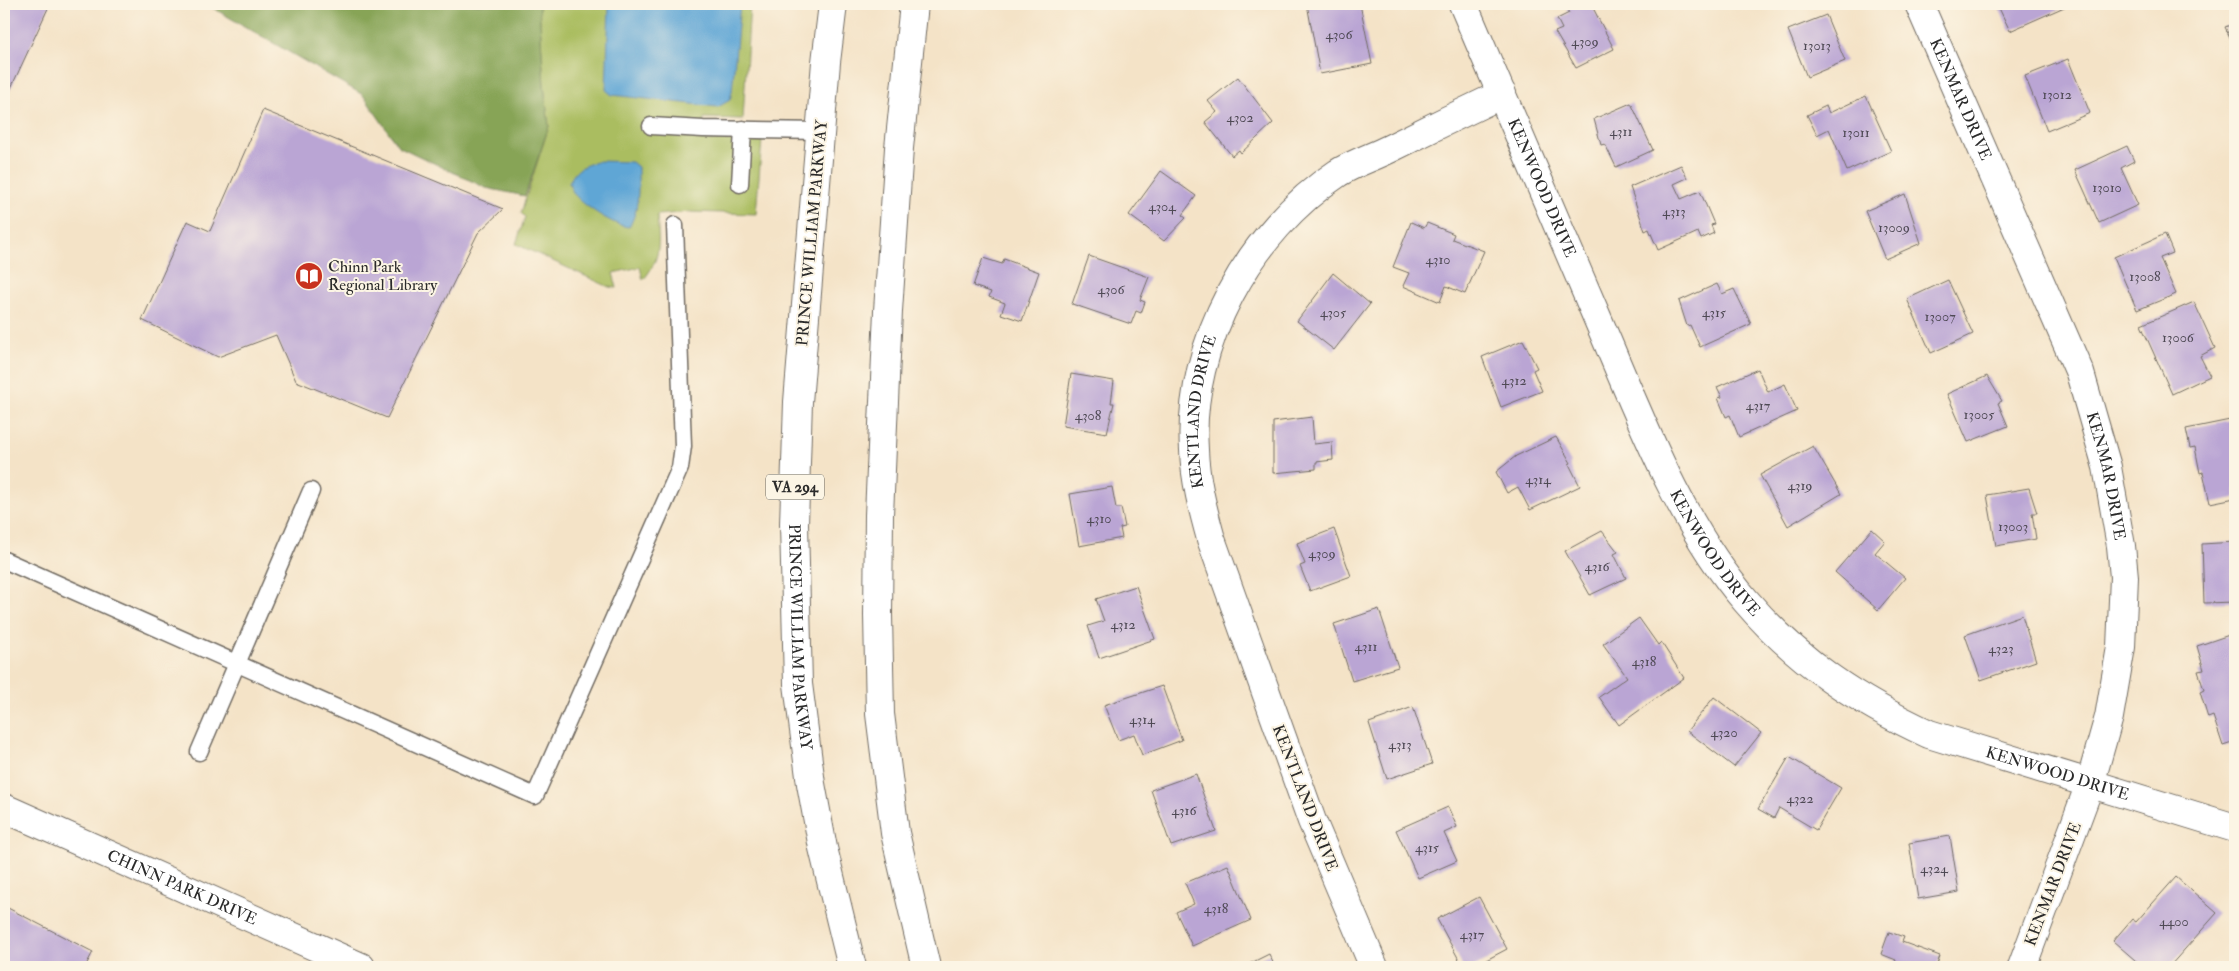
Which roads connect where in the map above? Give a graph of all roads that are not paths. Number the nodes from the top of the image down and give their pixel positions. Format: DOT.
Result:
graph roads {
  1 [pos="833,4"];
  2 [pos="914,4"];
  3 [pos="1463,4"];
  4 [pos="1919,4"];
  5 [pos="1502,94"];
  6 [pos="651,126"];
  7 [pos="743,129"];
  8 [pos="821,131"];
  9 [pos="740,184"];
  10 [pos="675,225"];
  11 [pos="311,492"];
  12 [pos="4,560"];
  13 [pos="237,664"];
  14 [pos="199,752"];
  15 [pos="2090,784"];
  16 [pos="4,808"];
  17 [pos="2235,828"];
  18 [pos="327,960"];
  19 [pos="361,967"];
  20 [pos="852,967"];
  21 [pos="926,967"];
  22 [pos="1374,967"];
  23 [pos="2022,967"];
  1 -- 8 [label="main road, PRINCE WILLIAM PARKWAY / VA 294"];
  2 -- 21 [label="main road"];
  3 -- 5 [label="main road, KENWOOD DRIVE"];
  4 -- 15 [label="main road, KENMAR DRIVE"];
  5 -- 15 [label="main road, KENWOOD DRIVE"];
  5 -- 22 [label="main road, KENTLAND DRIVE"];
  6 -- 7 [label="lane"];
  7 -- 8 [label="lane"];
  7 -- 9 [label="lane"];
  8 -- 20 [label="main road, PRINCE WILLIAM PARKWAY / VA 294"];
  10 -- 13 [label="lane"];
  11 -- 13 [label="lane"];
  12 -- 13 [label="lane"];
  13 -- 14 [label="lane"];
  15 -- 17 [label="main road, KENWOOD DRIVE"];
  15 -- 23 [label="main road, KENMAR DRIVE"];
  16 -- 18 [label="main road, CHINN PARK DRIVE"];
  18 -- 19 [label="main road, CHINN PARK DRIVE"];
}
